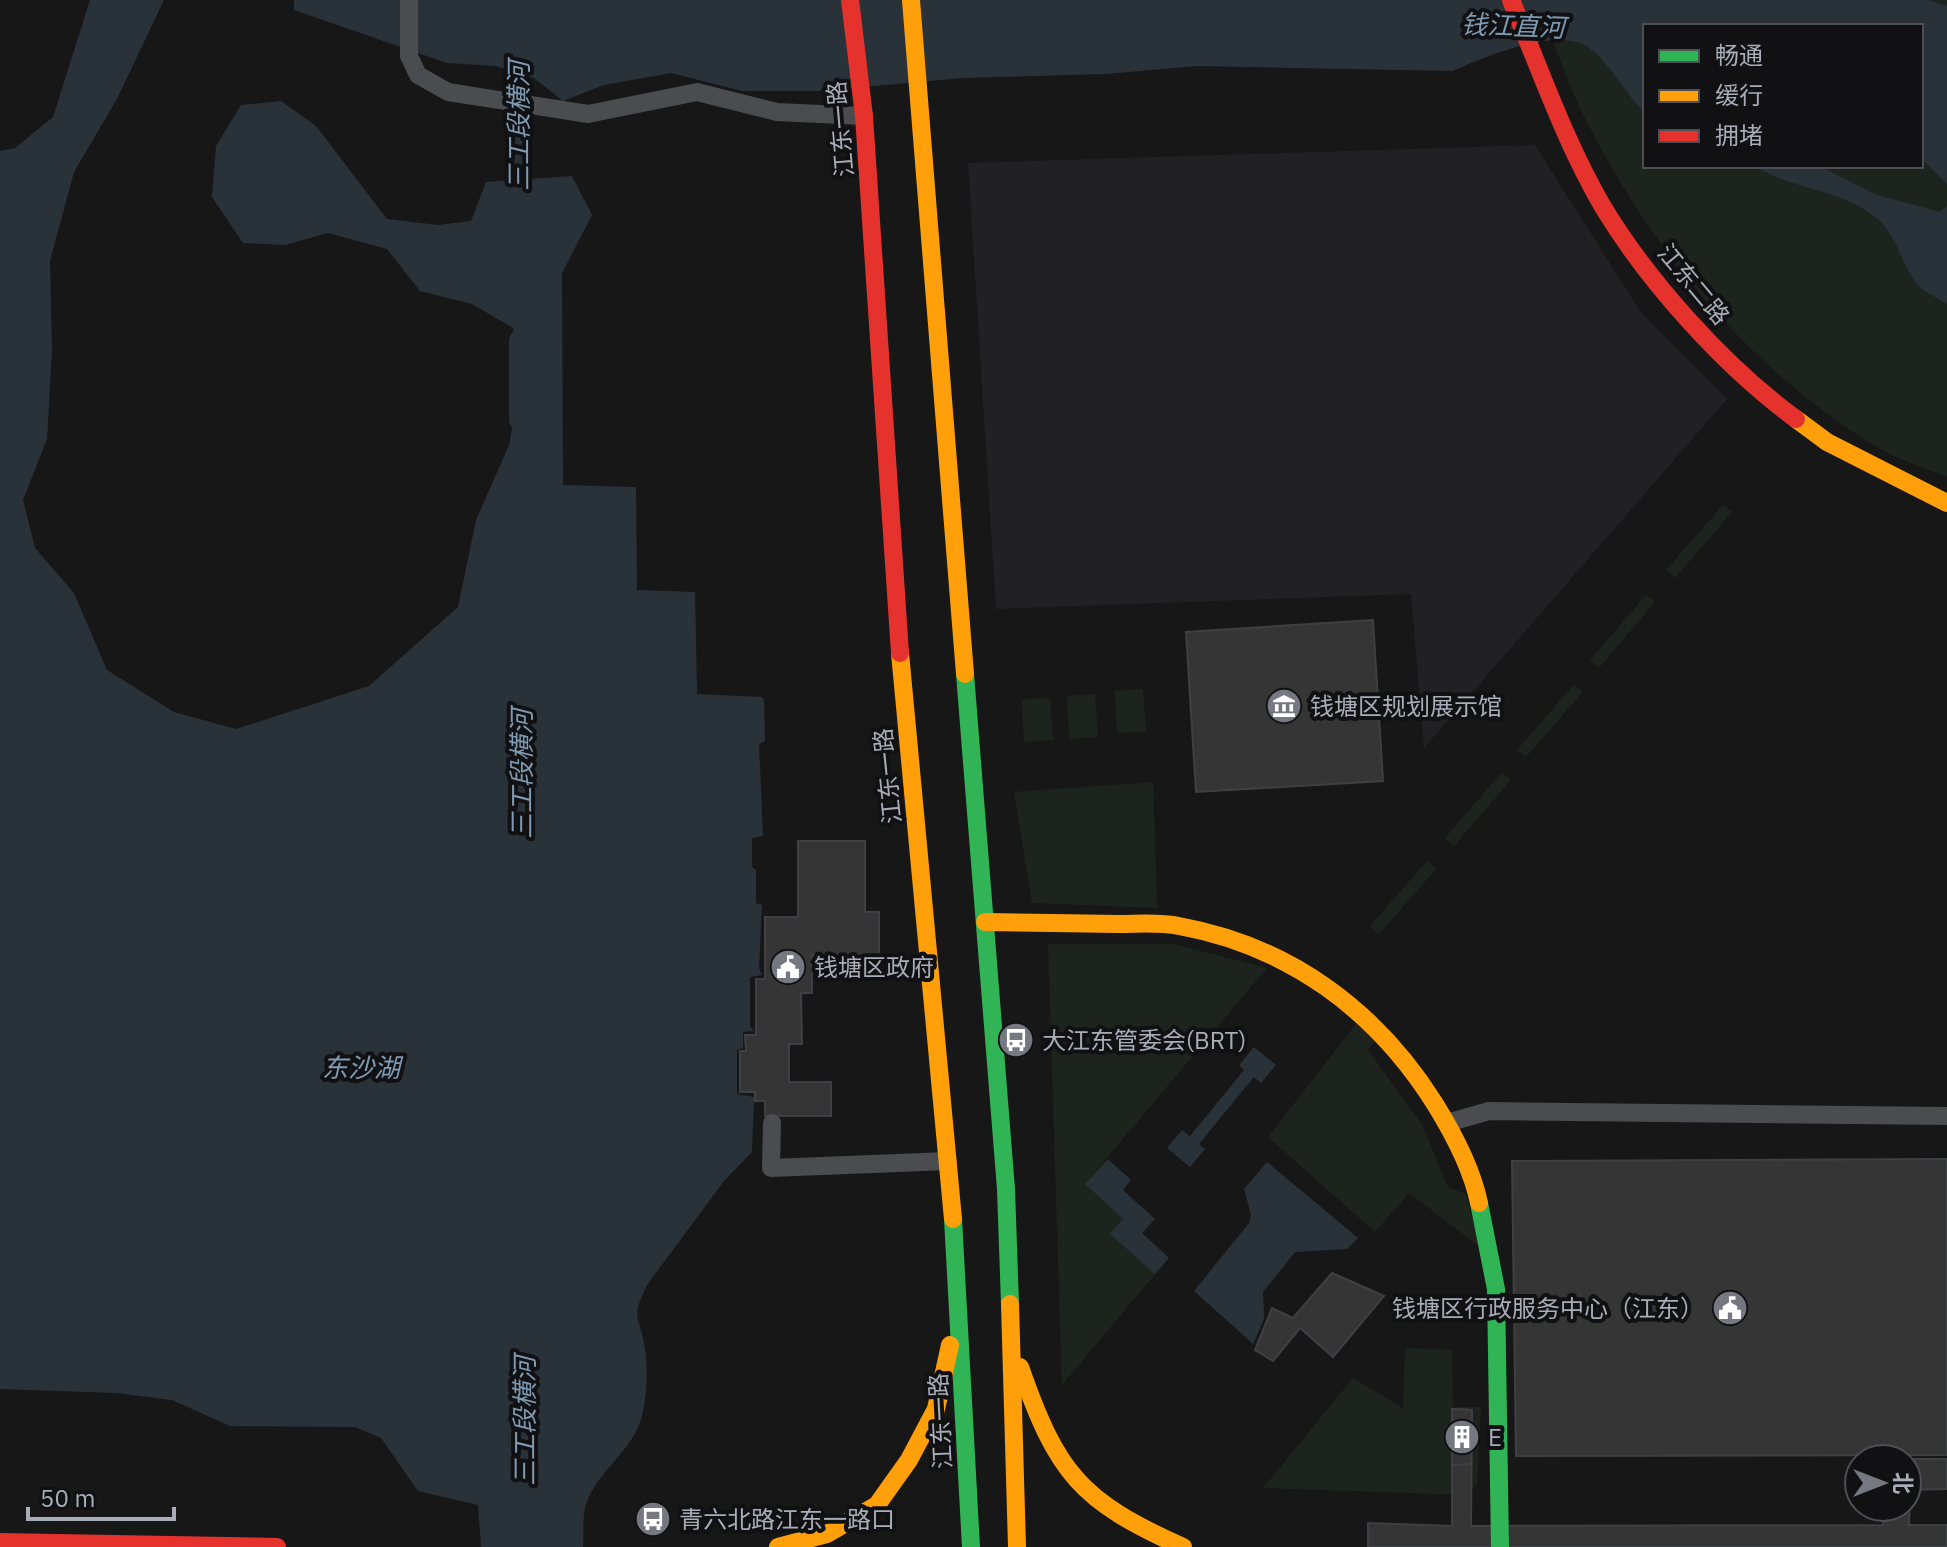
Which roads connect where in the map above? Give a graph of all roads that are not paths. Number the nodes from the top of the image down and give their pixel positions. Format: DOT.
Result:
graph roads {
  1 [pos="409,0"];
  2 [pos="850,0"];
  3 [pos="911,0"];
  4 [pos="1511,0"];
  5 [pos="864,116"];
  6 [pos="1947,503"];
  7 [pos="985,922"];
  8 [pos="1947,1116"];
  9 [pos="772,1123"];
  10 [pos="1447,1123"];
  11 [pos="948,1161"];
  12 [pos="958,1310"];
  13 [pos="1011,1339"];
  14 [pos="0,1542"];
  15 [pos="277,1547"];
  16 [pos="778,1547"];
  17 [pos="971,1547"];
  18 [pos="1017,1547"];
  19 [pos="1183,1547"];
  20 [pos="1500,1547"];
  1 -- 5 [label="street"];
  2 -- 5 [label="main road, 江东一路"];
  3 -- 7 [label="main road"];
  4 -- 6 [label="main road, 江东二路"];
  5 -- 11 [label="main road, 江东一路"];
  7 -- 10 [label="main road"];
  7 -- 13 [label="main road"];
  8 -- 10 [label="street"];
  9 -- 11 [label="street"];
  10 -- 20 [label="main road"];
  11 -- 12 [label="main road, 江东一路"];
  12 -- 16 [label="main road"];
  12 -- 17 [label="main road, 江东一路"];
  13 -- 18 [label="main road"];
  13 -- 19 [label="main road"];
  14 -- 15 [label="main road"];
}
